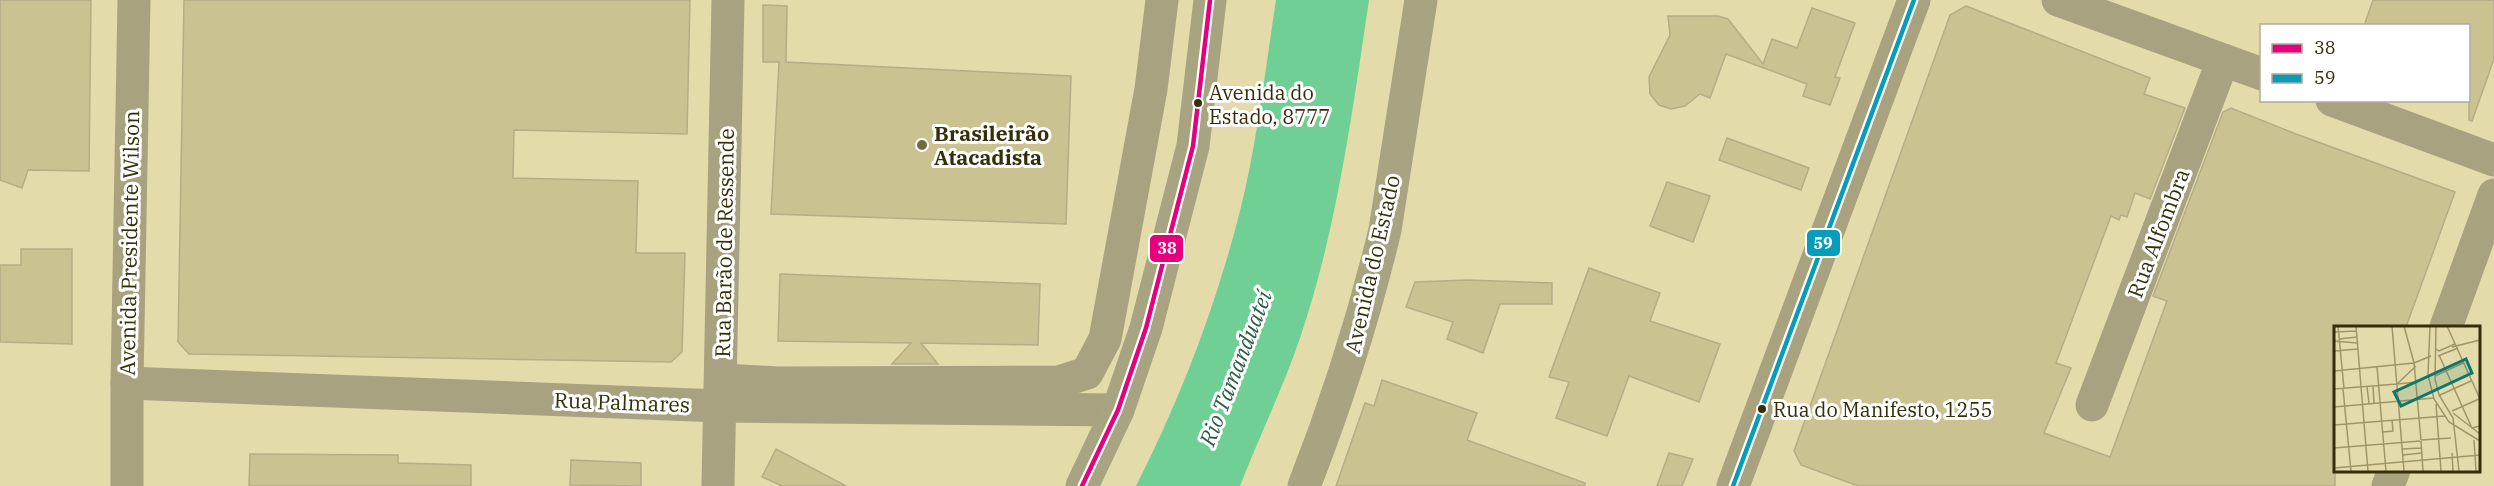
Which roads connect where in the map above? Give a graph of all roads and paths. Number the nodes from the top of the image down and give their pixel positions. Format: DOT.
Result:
graph roads {
  1 [pos="134,0"];
  2 [pos="728,0"];
  3 [pos="1162,0"];
  4 [pos="1210,0"];
  5 [pos="1421,0"];
  6 [pos="1914,0"];
  7 [pos="2058,0"];
  8 [pos="2223,60"];
  9 [pos="2260,73"];
  10 [pos="2337,102"];
  11 [pos="2494,160"];
  12 [pos="2494,195"];
  13 [pos="2446,326"];
  14 [pos="127,383"];
  15 [pos="721,393"];
  16 [pos="2092,405"];
  17 [pos="1118,410"];
  18 [pos="2394,471"];
  19 [pos="127,486"];
  20 [pos="718,486"];
  21 [pos="1082,486"];
  22 [pos="1304,486"];
  23 [pos="1733,486"];
  24 [pos="2388,486"];
  1 -- 14 [label="main road, Avenida Presidente Wilson"];
  2 -- 15 [label="street, Rua Barão de Ressende"];
  3 -- 15 [label="street"];
  4 -- 17 [label="highway"];
  5 -- 22 [label="highway, Avenida do Estado"];
  6 -- 23 [label="main road"];
  7 -- 8 [label="street"];
  8 -- 9 [label="street"];
  8 -- 16 [label="street, Rua Alfombra"];
  10 -- 11 [label="street"];
  12 -- 13 [label="main road"];
  14 -- 15 [label="street, Rua Palmares"];
  14 -- 19 [label="main road, Avenida Presidente Wilson"];
  15 -- 17 [label="street, Rua Palmares"];
  15 -- 20 [label="street, Rua Barão de Ressende"];
  17 -- 21 [label="highway"];
  18 -- 24 [label="main road"];
}
